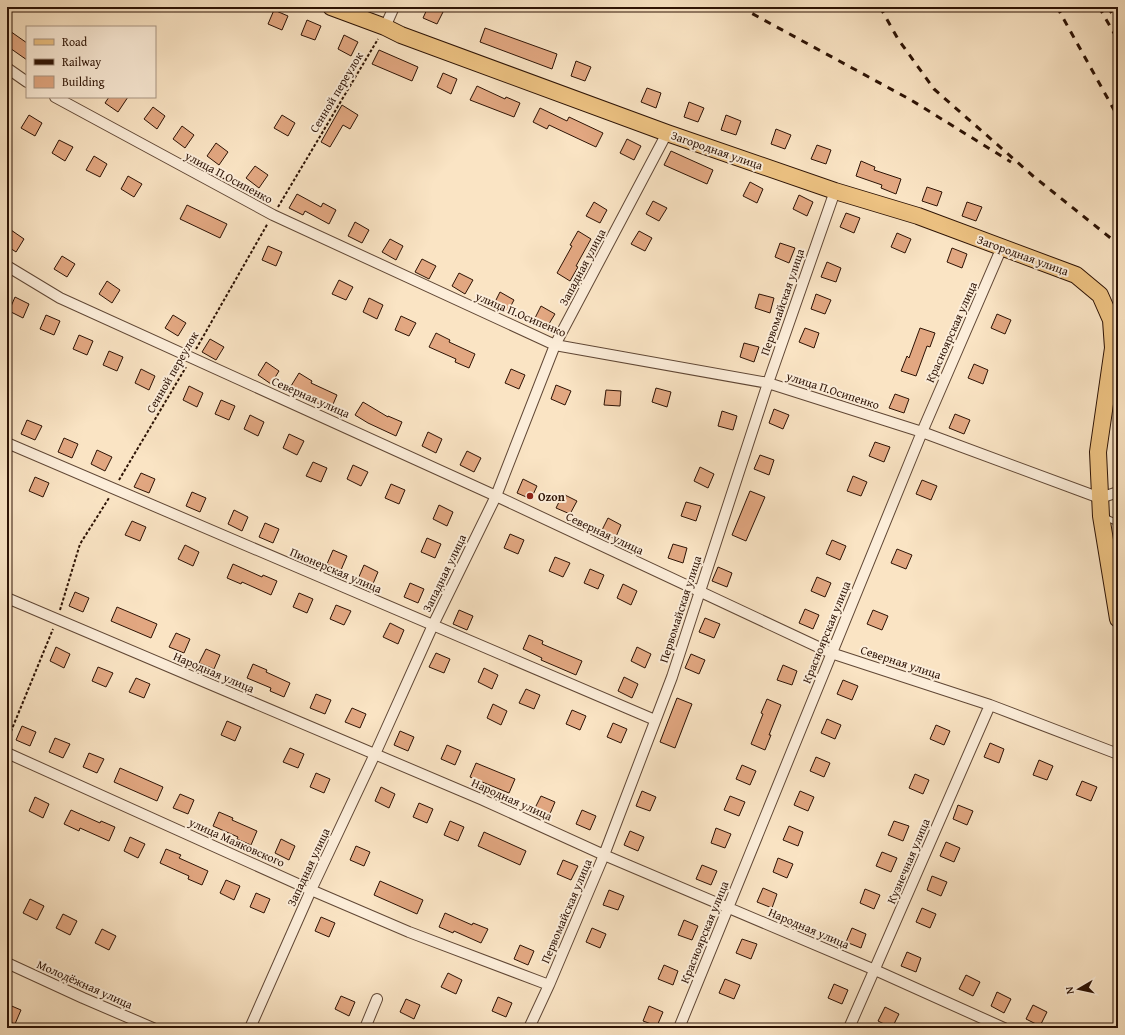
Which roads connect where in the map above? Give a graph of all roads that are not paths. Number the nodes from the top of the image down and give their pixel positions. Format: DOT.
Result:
graph roads {
  1 [pos="331,7"];
  2 [pos="394,7"];
  3 [pos="385,28"];
  4 [pos="7,68"];
  5 [pos="26,81"];
  6 [pos="58,98"];
  7 [pos="668,133"];
  8 [pos="835,191"];
  9 [pos="1002,247"];
  10 [pos="7,266"];
  11 [pos="556,345"];
  12 [pos="768,383"];
  13 [pos="922,432"];
  14 [pos="7,443"];
  15 [pos="1118,492"];
  16 [pos="496,496"];
  17 [pos="1100,498"];
  18 [pos="1101,516"];
  19 [pos="1118,523"];
  20 [pos="700,592"];
  21 [pos="7,598"];
  22 [pos="1117,612"];
  23 [pos="433,625"];
  24 [pos="831,653"];
  25 [pos="990,705"];
  26 [pos="655,720"];
  27 [pos="7,753"];
  28 [pos="375,754"];
  29 [pos="1118,754"];
  30 [pos="604,855"];
  31 [pos="311,890"];
  32 [pos="728,908"];
  33 [pos="7,963"];
  34 [pos="875,970"];
  35 [pos="549,985"];
  36 [pos="377,999"];
  37 [pos="153,1028"];
  38 [pos="250,1028"];
  39 [pos="365,1028"];
  40 [pos="529,1028"];
  41 [pos="679,1028"];
  42 [pos="850,1028"];
  43 [pos="1004,1028"];
  1 -- 3 [label="main road, Загородная улица"];
  2 -- 3 [label="street"];
  3 -- 7 [label="main road, Загородная улица"];
  4 -- 5 [label="street"];
  6 -- 11 [label="street, улица П.Осипенко"];
  7 -- 8 [label="main road, Загородная улица"];
  7 -- 11 [label="street, Западная улица"];
  8 -- 9 [label="main road, Загородная улица"];
  8 -- 12 [label="street, Первомайская улица"];
  9 -- 13 [label="street, Красноярская улица"];
  9 -- 17 [label="main road, Загородная улица"];
  10 -- 16 [label="street, Северная улица"];
  11 -- 12 [label="street, улица П.Осипенко"];
  11 -- 16 [label="street, Западная улица"];
  12 -- 13 [label="street, улица П.Осипенко"];
  12 -- 20 [label="street, Первомайская улица"];
  13 -- 17 [label="street, улица П.Осипенко"];
  13 -- 24 [label="street, Красноярская улица"];
  14 -- 23 [label="street, Пионерская улица"];
  15 -- 17 [label="street"];
  16 -- 20 [label="street, Северная улица"];
  16 -- 23 [label="street, Западная улица"];
  17 -- 18 [label="main road"];
  18 -- 19 [label="lane"];
  18 -- 22 [label="main road"];
  20 -- 24 [label="street, Северная улица"];
  20 -- 26 [label="street, Первомайская улица"];
  21 -- 28 [label="street, Народная улица"];
  23 -- 26 [label="street, Пионерская улица"];
  23 -- 28 [label="street, Западная улица"];
  24 -- 25 [label="street, Северная улица"];
  24 -- 32 [label="street, Красноярская улица"];
  25 -- 29 [label="street, Северная улица"];
  25 -- 34 [label="street, Кузнечная улица"];
  26 -- 30 [label="street, Первомайская улица"];
  27 -- 31 [label="street, улица Маяковского"];
  28 -- 30 [label="street, Народная улица"];
  28 -- 31 [label="street, Западная улица"];
  30 -- 32 [label="street, Народная улица"];
  30 -- 35 [label="street, Первомайская улица"];
  31 -- 35 [label="street, улица Маяковского"];
  31 -- 38 [label="street, Западная улица"];
  32 -- 34 [label="street, Народная улица"];
  32 -- 41 [label="street, Красноярская улица"];
  33 -- 37 [label="street, Молодёжная улица"];
  34 -- 42 [label="street, Кузнечная улица"];
  34 -- 43 [label="street, Народная улица"];
  35 -- 40 [label="street, Первомайская улица"];
  36 -- 39 [label="street"];
}
